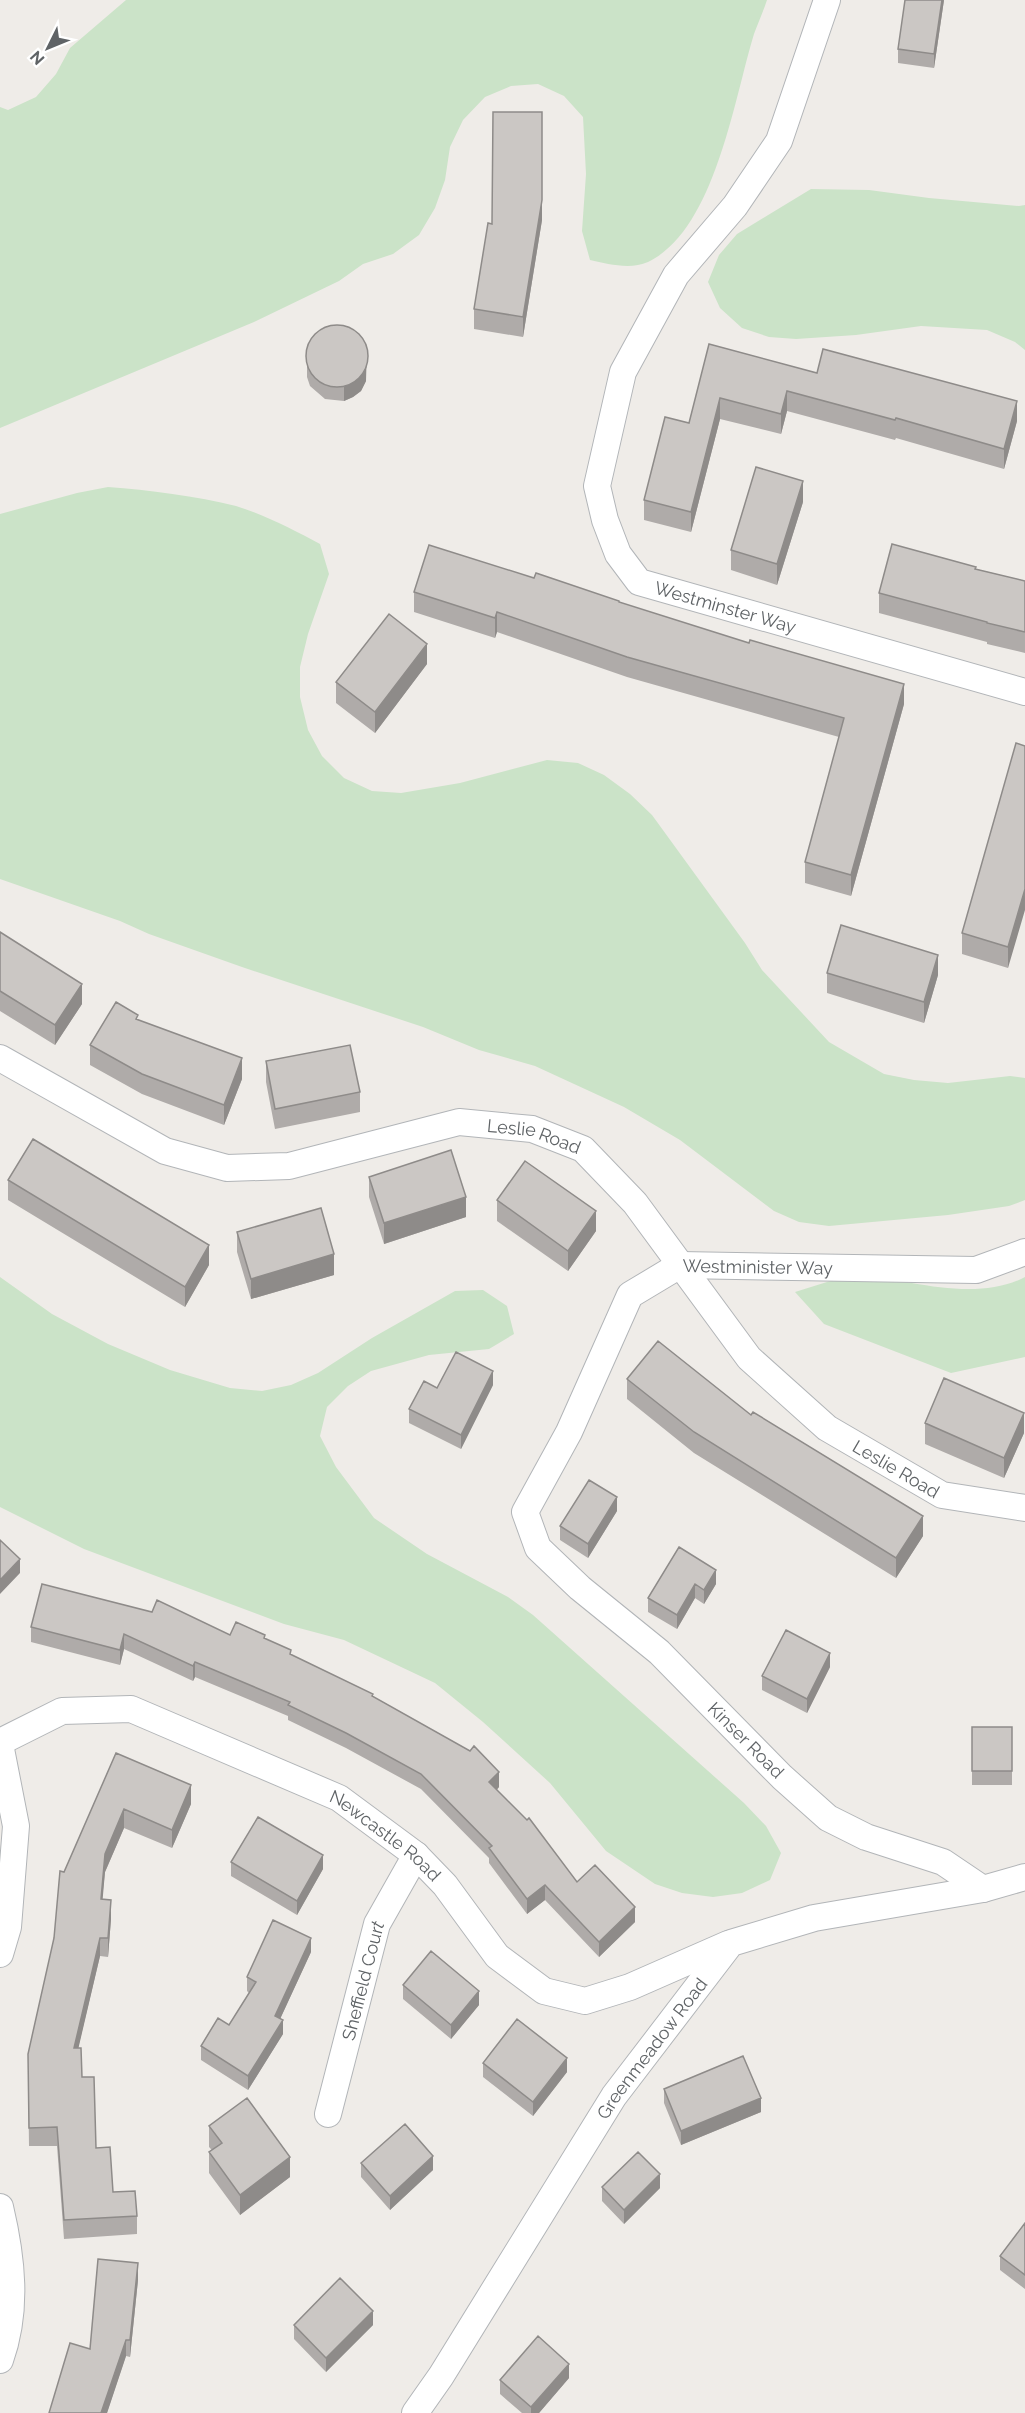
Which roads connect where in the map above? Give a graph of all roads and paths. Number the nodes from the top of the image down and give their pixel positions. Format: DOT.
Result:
graph roads {
  1 [pos="827,0"];
  2 [pos="1025,692"];
  3 [pos="0,1058"];
  4 [pos="1025,1252"];
  5 [pos="680,1264"];
  6 [pos="1025,1508"];
  7 [pos="538,1548"];
  8 [pos="0,1743"];
  9 [pos="416,1856"];
  10 [pos="1025,1877"];
  11 [pos="983,1889"];
  12 [pos="731,1943"];
  13 [pos="0,1954"];
  14 [pos="328,2114"];
  15 [pos="0,2207"];
  16 [pos="0,2360"];
  17 [pos="415,2413"];
  1 -- 2 [label="street, Westminster Way"];
  3 -- 5 [label="street, Leslie Road"];
  4 -- 5 [label="street, Westminister Way"];
  5 -- 6 [label="street, Leslie Road"];
  5 -- 7 [label="street, Westminister Way"];
  7 -- 11 [label="street, Kinser Road"];
  8 -- 9 [label="street, Newcastle Road"];
  8 -- 13 [label="street"];
  9 -- 12 [label="street, Newcastle Road"];
  9 -- 14 [label="street, Sheffield Court"];
  10 -- 11 [label="street"];
  11 -- 12 [label="street"];
  12 -- 17 [label="street, Greenmeadow Road"];
  15 -- 16 [label="street"];
}
